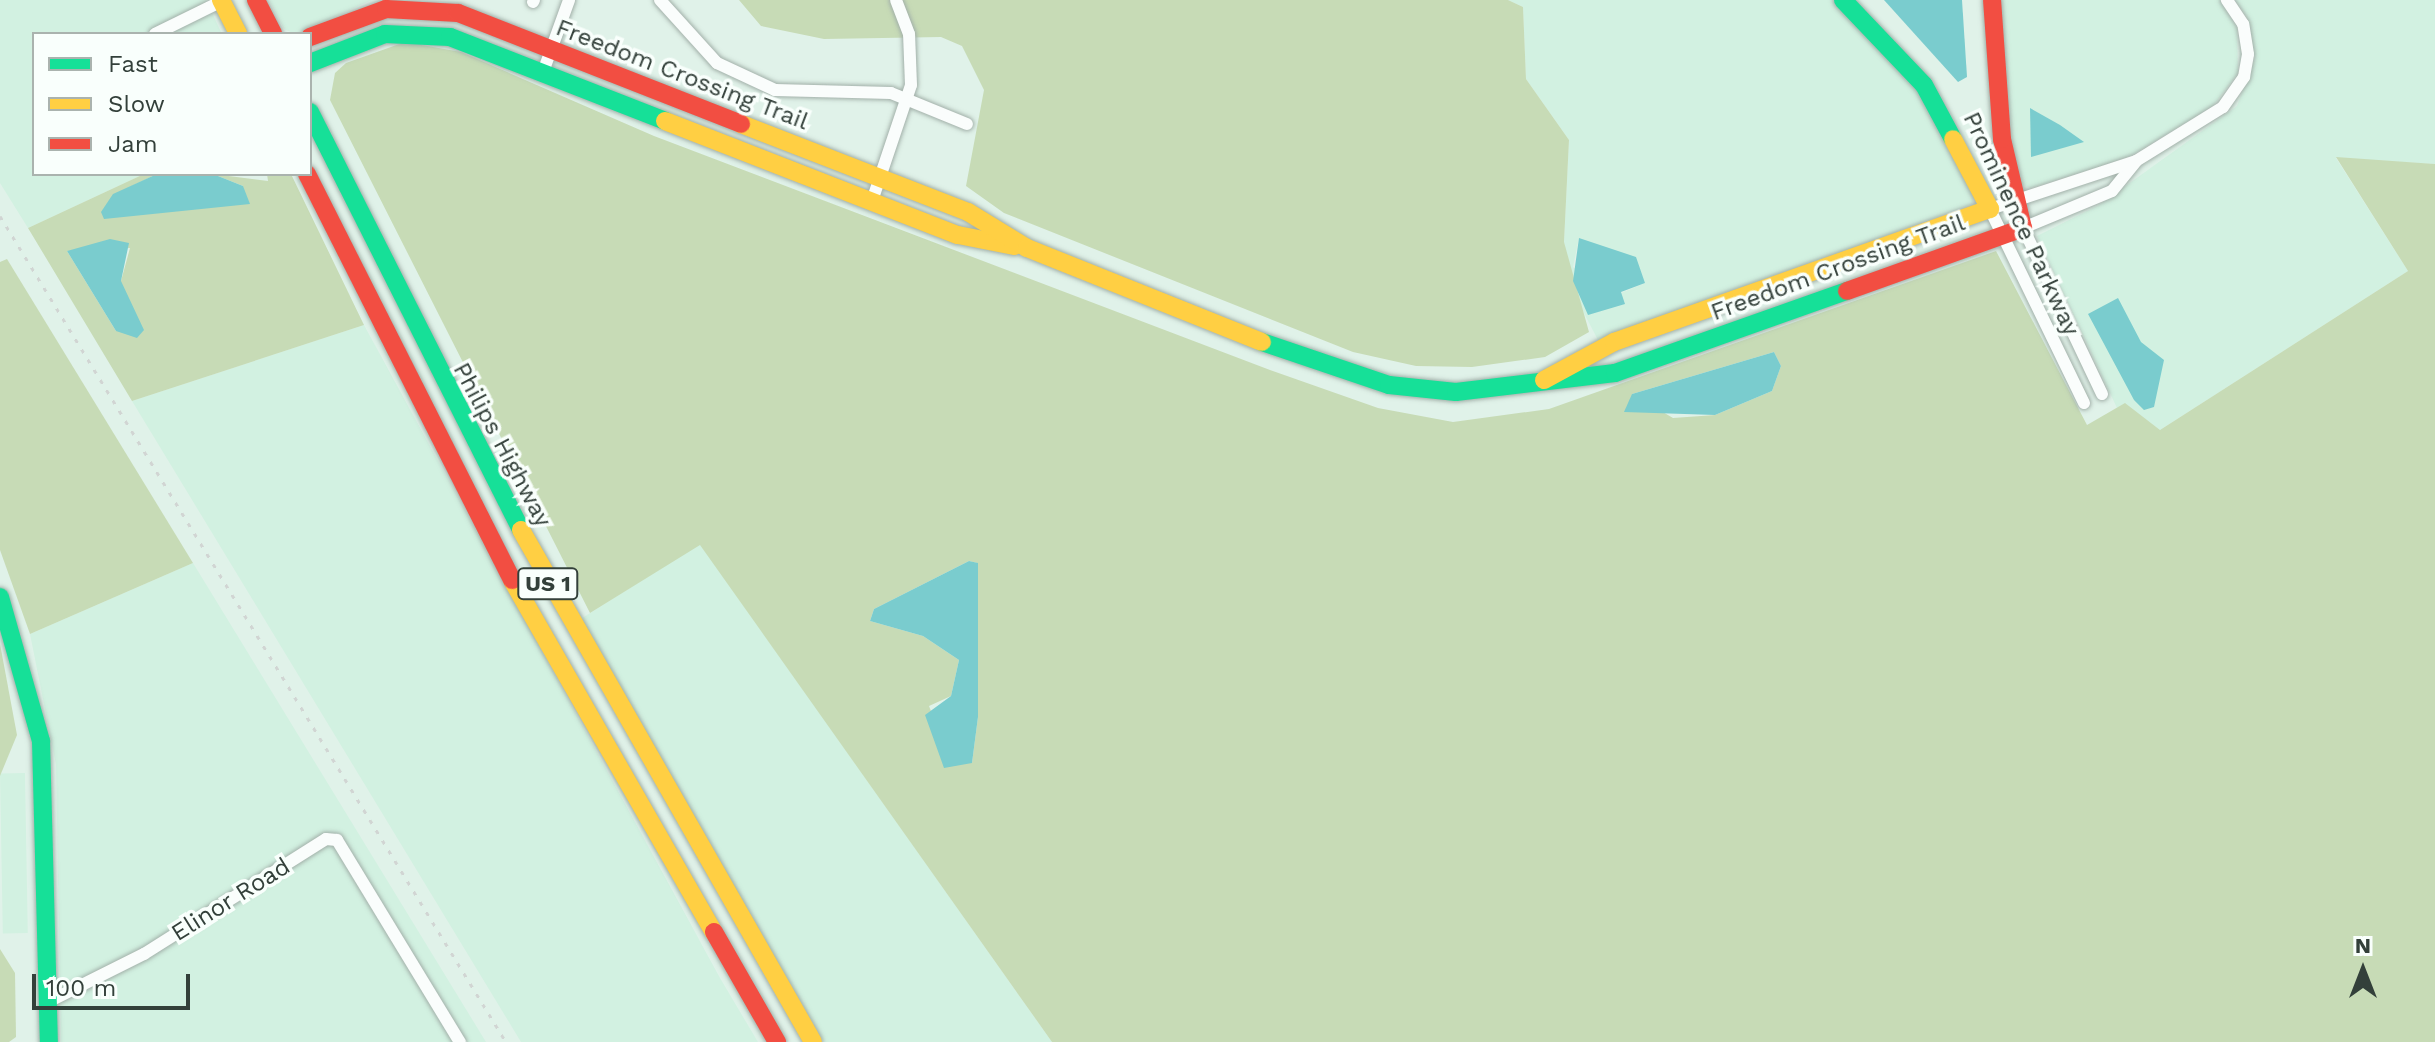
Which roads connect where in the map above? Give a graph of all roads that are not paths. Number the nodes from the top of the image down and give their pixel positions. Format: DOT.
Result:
graph roads {
  1 [pos="256,0"];
  2 [pos="569,0"];
  3 [pos="660,0"];
  4 [pos="896,0"];
  5 [pos="1843,0"];
  6 [pos="1992,0"];
  7 [pos="2227,0"];
  8 [pos="222,1"];
  9 [pos="396,8"];
  10 [pos="159,32"];
  11 [pos="237,32"];
  12 [pos="272,32"];
  13 [pos="398,32"];
  14 [pos="312,36"];
  15 [pos="551,49"];
  16 [pos="312,62"];
  17 [pos="543,72"];
  18 [pos="909,97"];
  19 [pos="312,116"];
  20 [pos="967,124"];
  21 [pos="2136,161"];
  22 [pos="308,176"];
  23 [pos="881,178"];
  24 [pos="872,201"];
  25 [pos="2013,201"];
  26 [pos="1990,209"];
  27 [pos="2023,228"];
  28 [pos="2000,235"];
  29 [pos="1027,248"];
  30 [pos="373,307"];
  31 [pos="429,360"];
  32 [pos="1538,383"];
  33 [pos="2102,394"];
  34 [pos="2084,403"];
  35 [pos="0,597"];
  36 [pos="592,664"];
  37 [pos="565,680"];
  38 [pos="675,873"];
  39 [pos="773,977"];
  40 [pos="750,998"];
  41 [pos="48,1002"];
  42 [pos="49,1042"];
  43 [pos="460,1042"];
  44 [pos="777,1042"];
  45 [pos="797,1042"];
  46 [pos="813,1042"];
  1 -- 12 [label="street"];
  2 -- 15 [label="street"];
  3 -- 18 [label="street"];
  4 -- 18 [label="street"];
  5 -- 26 [label="street, Prominence Parkway"];
  6 -- 25 [label="street, Prominence Parkway"];
  7 -- 21 [label="street, Freedom Crossing Trail"];
  8 -- 10 [label="street"];
  8 -- 11 [label="street"];
  9 -- 13 [label="street"];
  9 -- 14 [label="street, Freedom Crossing Trail"];
  9 -- 15 [label="street, Freedom Crossing Trail"];
  13 -- 16 [label="street, Freedom Crossing Trail"];
  13 -- 17 [label="street, Freedom Crossing Trail"];
  15 -- 17 [label="street"];
  15 -- 23 [label="street, Freedom Crossing Trail"];
  17 -- 24 [label="street, Freedom Crossing Trail"];
  18 -- 20 [label="street"];
  18 -- 23 [label="street"];
  19 -- 31 [label="street, Philips Highway / US 1"];
  21 -- 25 [label="street, Freedom Crossing Trail"];
  21 -- 27 [label="street, Freedom Crossing Trail"];
  22 -- 30 [label="street, US 1"];
  23 -- 24 [label="street"];
  23 -- 29 [label="street, Freedom Crossing Trail"];
  24 -- 29 [label="street, Freedom Crossing Trail"];
  25 -- 26 [label="street, Freedom Crossing Trail"];
  25 -- 27 [label="street, Prominence Parkway"];
  26 -- 28 [label="street, Prominence Parkway"];
  26 -- 32 [label="street, Freedom Crossing Trail"];
  27 -- 28 [label="street, Freedom Crossing Trail"];
  27 -- 33 [label="street, Prominence Parkway"];
  28 -- 32 [label="street, Freedom Crossing Trail"];
  28 -- 34 [label="street, Prominence Parkway"];
  29 -- 32 [label="street, Freedom Crossing Trail"];
  30 -- 31 [label="street"];
  30 -- 37 [label="street, US 1"];
  31 -- 36 [label="street, Philips Highway / US 1"];
  35 -- 41 [label="street"];
  36 -- 37 [label="street"];
  36 -- 39 [label="street, Philips Highway / US 1"];
  37 -- 38 [label="street, US 1"];
  38 -- 39 [label="street"];
  38 -- 40 [label="street, US 1"];
  39 -- 46 [label="street, Philips Highway / US 1"];
  40 -- 44 [label="street, US 1"];
  40 -- 45 [label="street"];
  41 -- 42 [label="street"];
  41 -- 43 [label="street, Elinor Road"];
}
